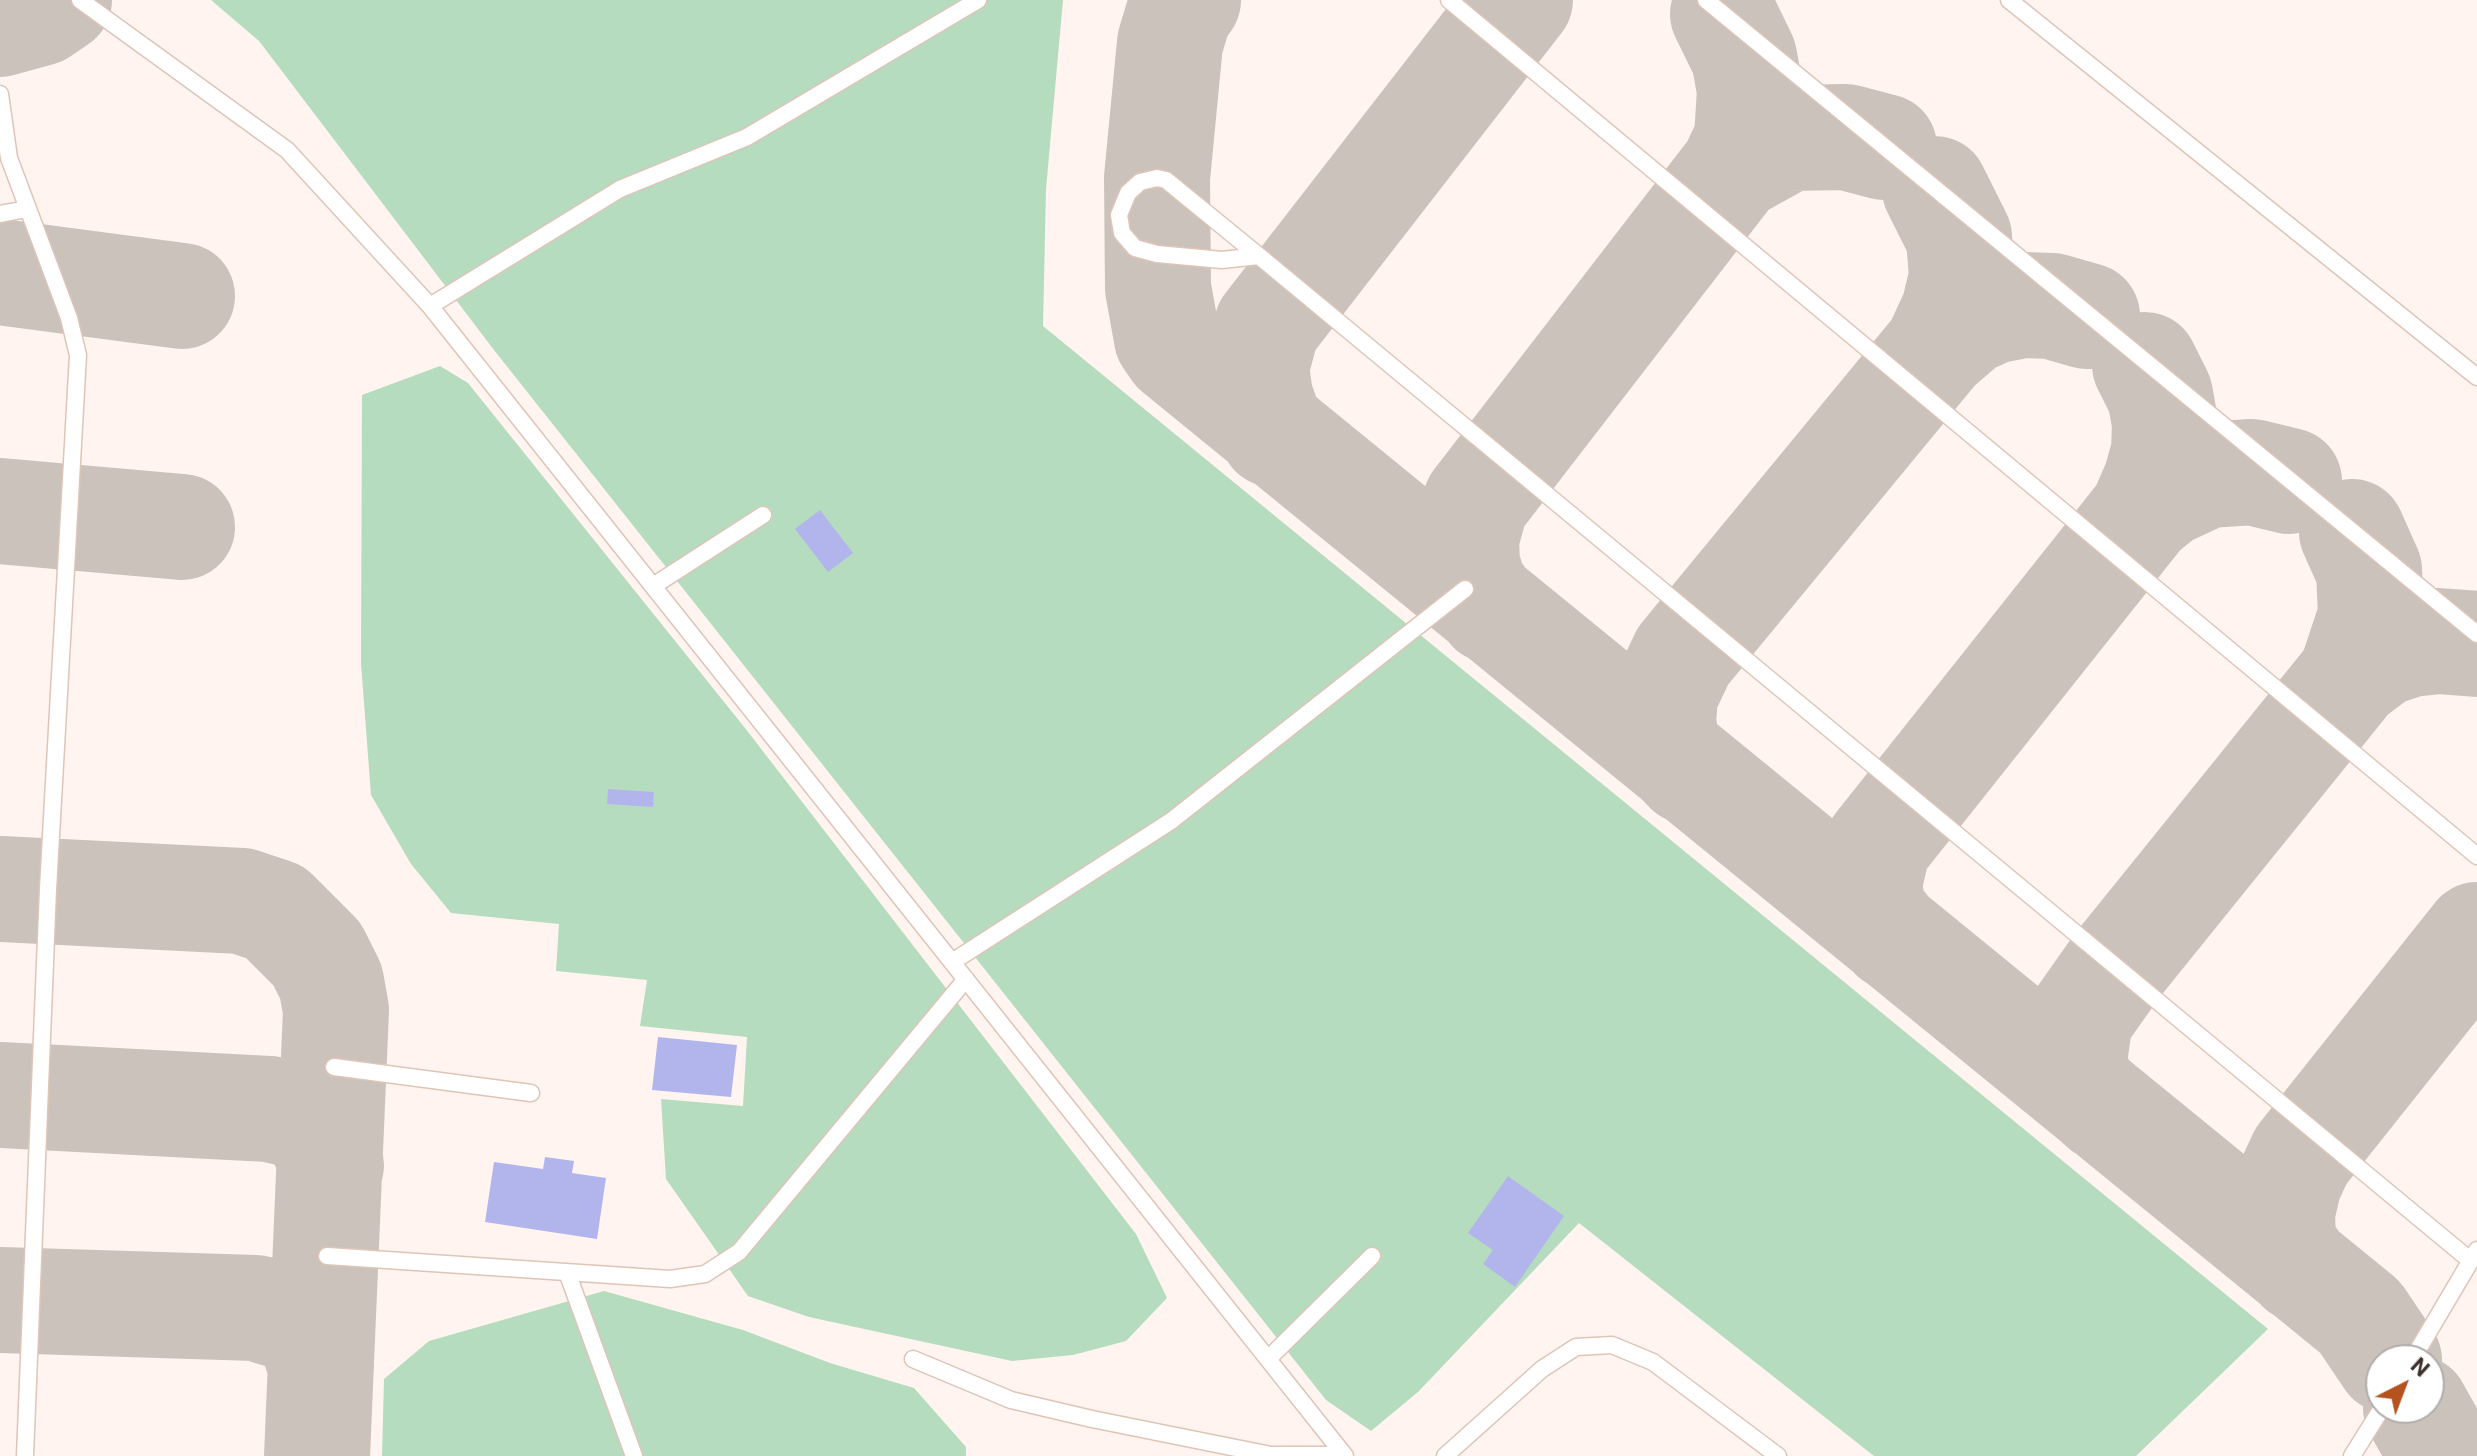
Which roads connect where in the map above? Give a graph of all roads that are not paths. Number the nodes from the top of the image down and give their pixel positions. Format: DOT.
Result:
graph roads {
  1 [pos="80,0"];
  2 [pos="978,0"];
  3 [pos="1449,0"];
  4 [pos="1706,0"];
  5 [pos="2009,0"];
  6 [pos="0,94"];
  7 [pos="27,209"];
  8 [pos="0,214"];
  9 [pos="1259,256"];
  10 [pos="430,306"];
  11 [pos="2477,377"];
  12 [pos="763,515"];
  13 [pos="653,586"];
  14 [pos="1465,589"];
  15 [pos="2477,634"];
  16 [pos="2477,856"];
  17 [pos="952,962"];
  18 [pos="966,979"];
  19 [pos="334,1067"];
  20 [pos="531,1093"];
  21 [pos="2474,1255"];
  22 [pos="327,1256"];
  23 [pos="1372,1256"];
  24 [pos="567,1272"];
  25 [pos="2421,1344"];
  26 [pos="1269,1358"];
  27 [pos="913,1359"];
  28 [pos="2372,1424"];
  29 [pos="25,1456"];
  30 [pos="634,1456"];
  31 [pos="1345,1456"];
  32 [pos="1445,1456"];
  33 [pos="1778,1456"];
  34 [pos="2352,1456"];
  1 -- 10 [label="lane"];
  2 -- 10 [label="lane"];
  3 -- 16 [label="lane"];
  4 -- 15 [label="lane"];
  5 -- 11 [label="lane"];
  6 -- 7 [label="lane"];
  7 -- 8 [label="lane"];
  7 -- 29 [label="lane"];
  9 -- 9 [label="lane"];
  9 -- 21 [label="lane"];
  10 -- 13 [label="lane"];
  12 -- 13 [label="lane"];
  13 -- 17 [label="lane"];
  14 -- 17 [label="lane"];
  17 -- 18 [label="lane"];
  18 -- 24 [label="lane"];
  18 -- 26 [label="lane"];
  19 -- 20 [label="lane"];
  21 -- 25 [label="lane"];
  22 -- 24 [label="lane"];
  23 -- 26 [label="lane"];
  24 -- 30 [label="lane"];
  26 -- 31 [label="lane"];
  27 -- 31 [label="lane"];
  28 -- 34 [label="lane"];
  32 -- 33 [label="lane"];
}
